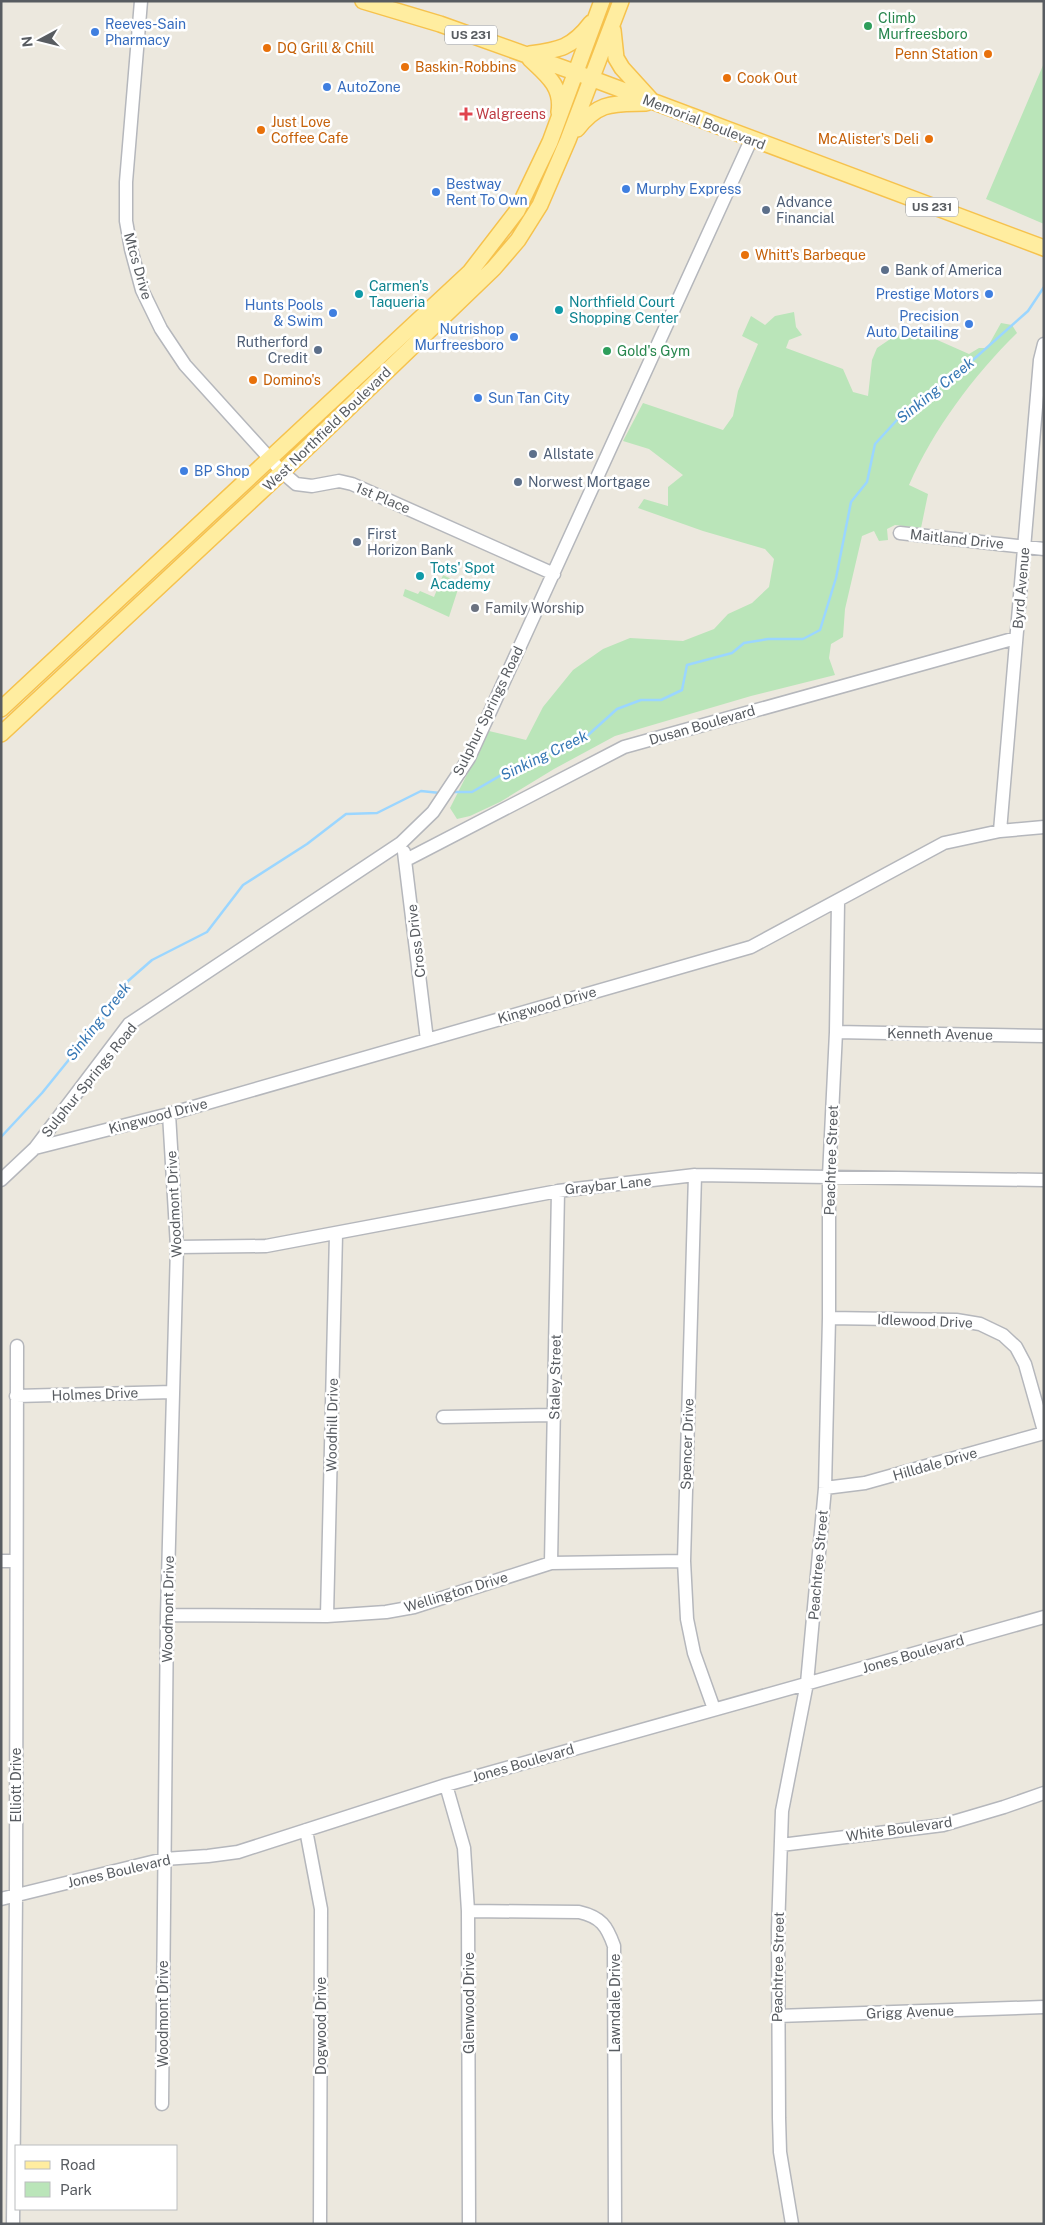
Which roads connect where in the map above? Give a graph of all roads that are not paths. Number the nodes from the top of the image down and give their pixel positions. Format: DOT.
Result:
graph roads {
  1 [pos="142,1"];
  2 [pos="363,1"];
  3 [pos="621,1"];
  4 [pos="600,7"];
  5 [pos="612,24"];
  6 [pos="526,54"];
  7 [pos="577,73"];
  8 [pos="591,79"];
  9 [pos="653,102"];
  10 [pos="558,122"];
  11 [pos="568,140"];
  12 [pos="751,140"];
  13 [pos="1044,248"];
  14 [pos="1044,344"];
  15 [pos="270,459"];
  16 [pos="282,472"];
  17 [pos="900,533"];
  18 [pos="1024,546"];
  19 [pos="1044,549"];
  20 [pos="554,574"];
  21 [pos="1016,638"];
  22 [pos="55,660"];
  23 [pos="68,673"];
  24 [pos="1,709"];
  25 [pos="1,733"];
  26 [pos="1044,827"];
  27 [pos="1000,831"];
  28 [pos="401,843"];
  29 [pos="406,860"];
  30 [pos="838,902"];
  31 [pos="836,1032"];
  32 [pos="1044,1036"];
  33 [pos="427,1040"];
  34 [pos="169,1114"];
  35 [pos="35,1148"];
  36 [pos="695,1175"];
  37 [pos="828,1176"];
  38 [pos="1,1180"];
  39 [pos="1044,1180"];
  40 [pos="558,1191"];
  41 [pos="336,1234"];
  42 [pos="178,1247"];
  43 [pos="829,1318"];
  44 [pos="17,1346"];
  45 [pos="173,1392"];
  46 [pos="16,1396"];
  47 [pos="554,1414"];
  48 [pos="444,1417"];
  49 [pos="1044,1432"];
  50 [pos="825,1488"];
  51 [pos="1,1561"];
  52 [pos="16,1561"];
  53 [pos="684,1561"];
  54 [pos="551,1563"];
  55 [pos="167,1615"];
  56 [pos="327,1616"];
  57 [pos="1044,1617"];
  58 [pos="807,1683"];
  59 [pos="714,1709"];
  60 [pos="446,1786"];
  61 [pos="1044,1793"];
  62 [pos="306,1830"];
  63 [pos="780,1845"];
  64 [pos="164,1859"];
  65 [pos="16,1895"];
  66 [pos="1,1899"];
  67 [pos="468,1911"];
  68 [pos="1044,2008"];
  69 [pos="777,2016"];
  70 [pos="162,2104"];
  71 [pos="13,2224"];
  72 [pos="320,2224"];
  73 [pos="469,2224"];
  74 [pos="615,2224"];
  75 [pos="792,2224"];
  1 -- 15 [label="street, Mtcs Drive"];
  2 -- 6 [label="main road, Memorial Boulevard / US 231"];
  3 -- 5 [label="main road, West Northfield Boulevard"];
  4 -- 6 [label="main road"];
  4 -- 7 [label="main road, West Northfield Boulevard"];
  5 -- 8 [label="main road, West Northfield Boulevard"];
  5 -- 9 [label="main road"];
  6 -- 7 [label="main road, Memorial Boulevard / US 231"];
  6 -- 10 [label="main road"];
  7 -- 8 [label="main road, Memorial Boulevard / US 231"];
  7 -- 10 [label="main road, West Northfield Boulevard"];
  8 -- 9 [label="main road, Memorial Boulevard / US 231"];
  8 -- 11 [label="main road, West Northfield Boulevard"];
  9 -- 11 [label="main road"];
  9 -- 12 [label="main road, Memorial Boulevard / US 231"];
  10 -- 15 [label="main road, West Northfield Boulevard"];
  11 -- 16 [label="main road, West Northfield Boulevard"];
  12 -- 13 [label="main road, Memorial Boulevard / US 231"];
  12 -- 20 [label="street, Sulphur Springs Road"];
  14 -- 18 [label="street, Byrd Avenue"];
  15 -- 16 [label="street, 1st Place"];
  15 -- 22 [label="main road, West Northfield Boulevard"];
  16 -- 20 [label="street, 1st Place"];
  16 -- 23 [label="main road, West Northfield Boulevard"];
  17 -- 18 [label="street, Maitland Drive"];
  18 -- 19 [label="street, Maitland Drive"];
  18 -- 21 [label="street, Byrd Avenue"];
  20 -- 28 [label="street, Sulphur Springs Road"];
  21 -- 27 [label="street, Byrd Avenue"];
  21 -- 29 [label="street, Dusan Boulevard"];
  22 -- 23 [label="main road"];
  22 -- 24 [label="main road, West Northfield Boulevard"];
  23 -- 25 [label="main road, West Northfield Boulevard"];
  26 -- 27 [label="street, Kingwood Drive"];
  27 -- 30 [label="street, Kingwood Drive"];
  28 -- 29 [label="street, Cross Drive"];
  28 -- 35 [label="street, Sulphur Springs Road"];
  29 -- 33 [label="street, Cross Drive"];
  30 -- 31 [label="street, Peachtree Street"];
  30 -- 33 [label="street, Kingwood Drive"];
  31 -- 32 [label="street, Kenneth Avenue"];
  31 -- 37 [label="street, Peachtree Street"];
  33 -- 34 [label="street, Kingwood Drive"];
  34 -- 35 [label="street, Kingwood Drive"];
  34 -- 42 [label="street, Woodmont Drive"];
  35 -- 38 [label="street, Sulphur Springs Road"];
  36 -- 37 [label="street, Graybar Lane"];
  36 -- 40 [label="street, Graybar Lane"];
  36 -- 53 [label="street, Spencer Drive"];
  37 -- 39 [label="street, Graybar Lane"];
  37 -- 43 [label="street, Peachtree Street"];
  40 -- 41 [label="street, Graybar Lane"];
  40 -- 47 [label="street, Staley Street"];
  41 -- 42 [label="street, Graybar Lane"];
  41 -- 56 [label="street, Woodhill Drive"];
  42 -- 45 [label="street, Woodmont Drive"];
  43 -- 49 [label="street, Idlewood Drive"];
  43 -- 50 [label="street, Peachtree Street"];
  44 -- 46 [label="street, Elliott Drive"];
  45 -- 46 [label="street, Holmes Drive"];
  45 -- 55 [label="street, Woodmont Drive"];
  46 -- 52 [label="street, Elliott Drive"];
  47 -- 48 [label="street"];
  47 -- 54 [label="street, Staley Street"];
  49 -- 50 [label="street, Hilldale Drive"];
  50 -- 58 [label="street, Peachtree Street"];
  51 -- 52 [label="street"];
  52 -- 65 [label="street, Elliott Drive"];
  53 -- 54 [label="street, Wellington Drive"];
  53 -- 59 [label="street, Spencer Drive"];
  54 -- 56 [label="street, Wellington Drive"];
  55 -- 56 [label="street, Wellington Drive"];
  55 -- 64 [label="street, Woodmont Drive"];
  57 -- 58 [label="street, Jones Boulevard"];
  58 -- 59 [label="street, Jones Boulevard"];
  58 -- 63 [label="street, Peachtree Street"];
  59 -- 60 [label="street, Jones Boulevard"];
  60 -- 62 [label="street, Jones Boulevard"];
  60 -- 67 [label="street, Glenwood Drive"];
  61 -- 63 [label="street, White Boulevard"];
  62 -- 64 [label="street, Jones Boulevard"];
  62 -- 72 [label="street, Dogwood Drive"];
  63 -- 69 [label="street, Peachtree Street"];
  64 -- 65 [label="street, Jones Boulevard"];
  64 -- 70 [label="street, Woodmont Drive"];
  65 -- 66 [label="street, Jones Boulevard"];
  65 -- 71 [label="street, Elliott Drive"];
  67 -- 73 [label="street, Glenwood Drive"];
  67 -- 74 [label="street, Lawndale Drive"];
  68 -- 69 [label="street, Grigg Avenue"];
  69 -- 75 [label="street, Peachtree Street"];
}
